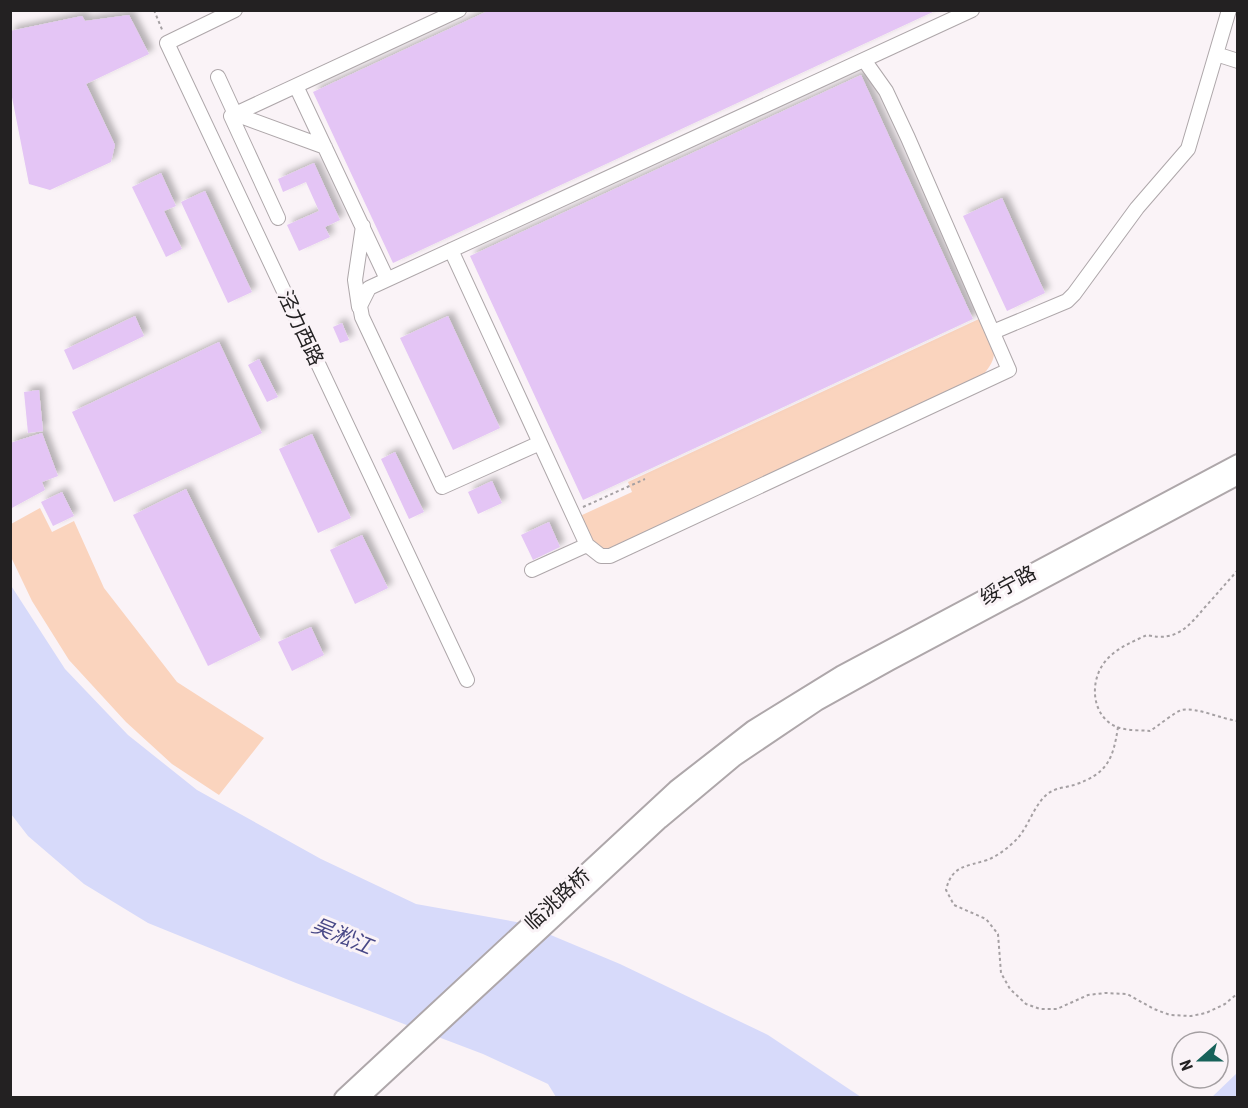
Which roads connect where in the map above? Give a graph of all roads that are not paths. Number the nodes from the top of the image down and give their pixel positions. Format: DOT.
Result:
graph roads {
  1 [pos="235,10"];
  2 [pos="459,10"];
  3 [pos="972,10"];
  4 [pos="1229,10"];
  5 [pos="1216,54"];
  6 [pos="864,60"];
  7 [pos="1238,62"];
  8 [pos="219,76"];
  9 [pos="296,86"];
  10 [pos="235,114"];
  11 [pos="325,147"];
  12 [pos="278,218"];
  13 [pos="363,226"];
  14 [pos="451,250"];
  15 [pos="387,279"];
  16 [pos="362,317"];
  17 [pos="993,332"];
  18 [pos="540,443"];
  19 [pos="1238,463"];
  20 [pos="1238,477"];
  21 [pos="587,545"];
  22 [pos="532,570"];
  23 [pos="466,680"];
  24 [pos="784,716"];
  25 [pos="343,1098"];
  26 [pos="360,1098"];
  1 -- 23 [label="street, 泾力西路"];
  2 -- 9 [label="street"];
  3 -- 6 [label="street"];
  4 -- 5 [label="street"];
  5 -- 7 [label="street"];
  5 -- 17 [label="street"];
  6 -- 14 [label="street"];
  6 -- 17 [label="street"];
  8 -- 10 [label="street"];
  9 -- 10 [label="street"];
  9 -- 11 [label="street"];
  10 -- 11 [label="street"];
  10 -- 12 [label="street"];
  11 -- 13 [label="street"];
  13 -- 15 [label="street"];
  13 -- 16 [label="street"];
  14 -- 15 [label="street"];
  14 -- 18 [label="street"];
  15 -- 16 [label="street"];
  16 -- 18 [label="street"];
  17 -- 21 [label="street"];
  18 -- 21 [label="street"];
  19 -- 24 [label="main road, 绥宁路"];
  20 -- 24 [label="main road, 绥宁路"];
  21 -- 22 [label="street"];
  24 -- 25 [label="main road, 临洮路桥"];
  24 -- 26 [label="main road, 临洮路桥"];
}
